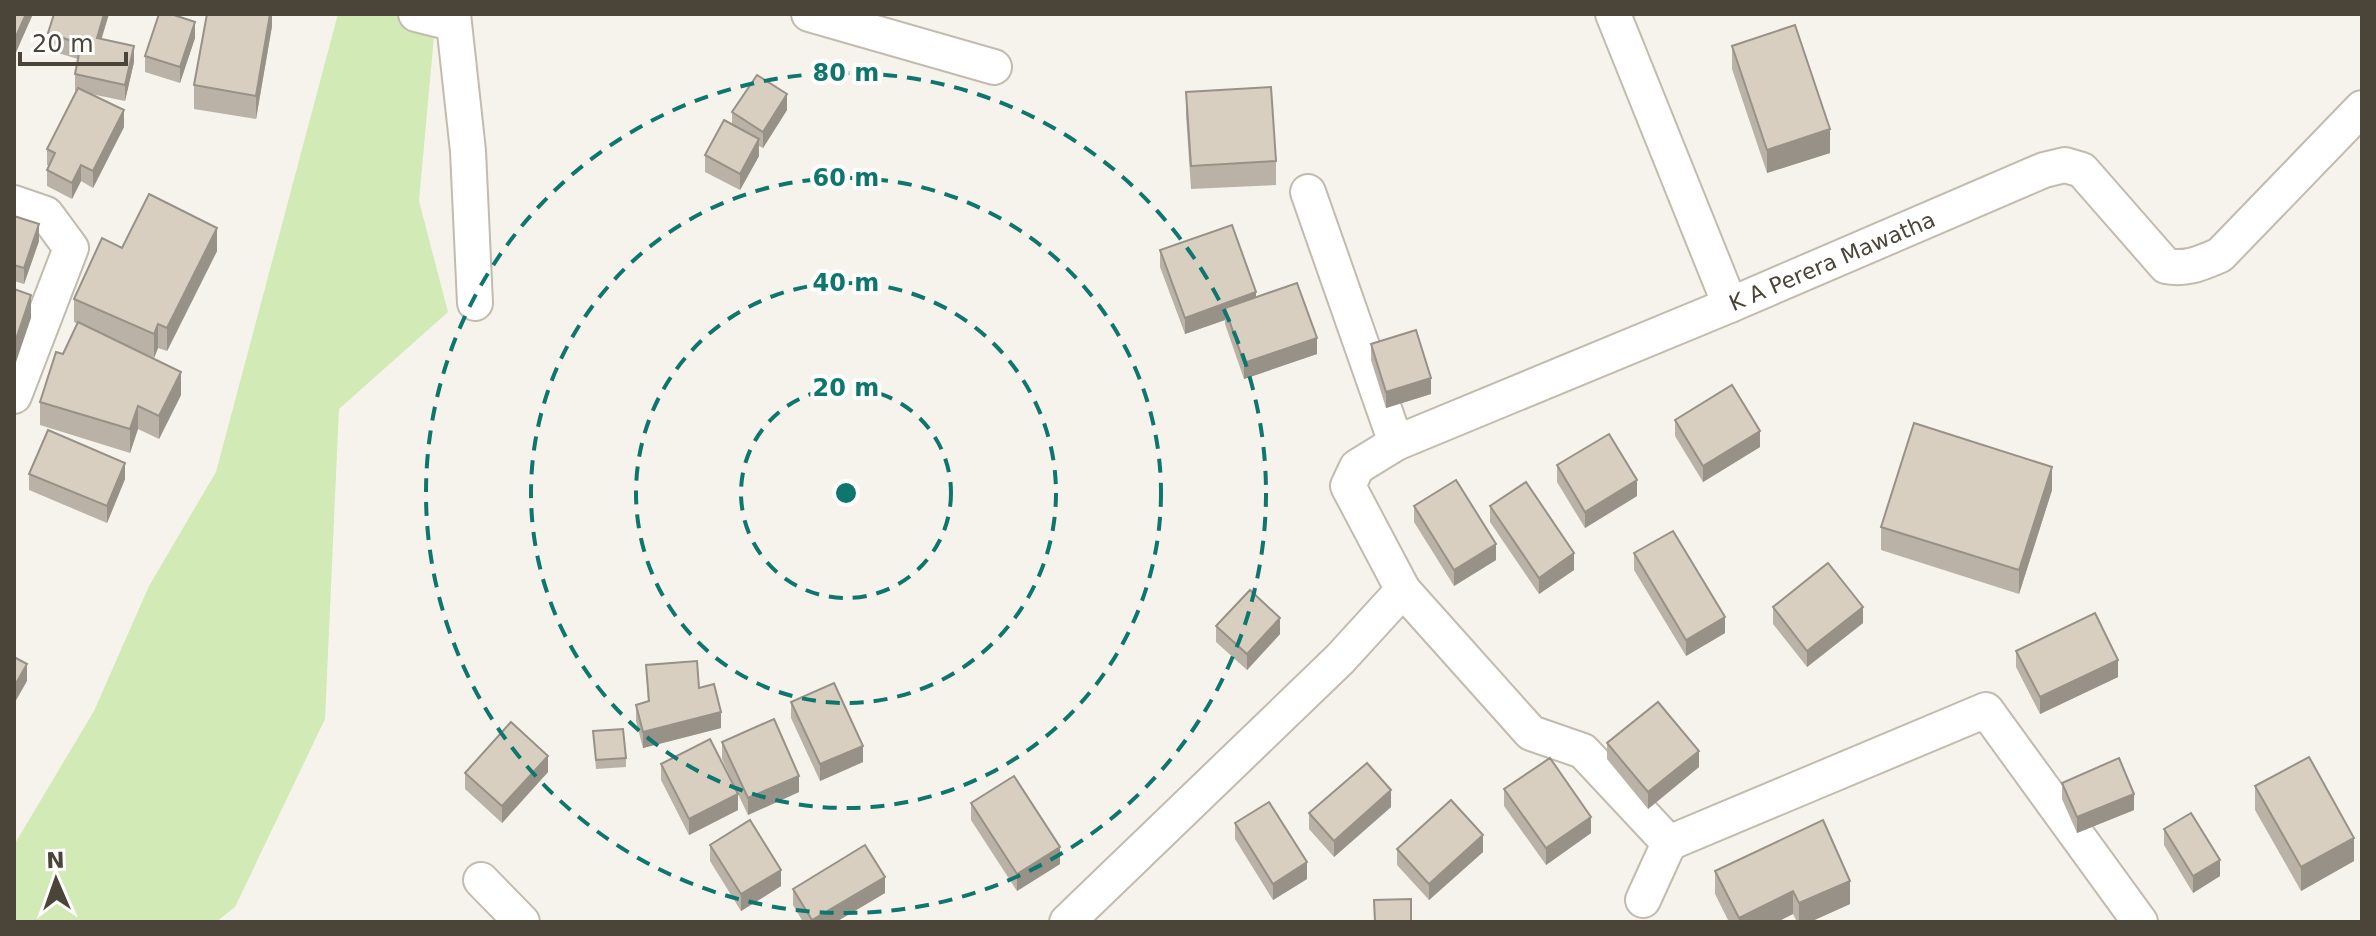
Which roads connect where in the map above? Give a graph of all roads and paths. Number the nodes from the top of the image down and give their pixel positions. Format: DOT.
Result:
graph roads {
  1 [pos="416,14"];
  2 [pos="809,14"];
  3 [pos="1613,14"];
  4 [pos="453,18"];
  5 [pos="994,67"];
  6 [pos="2362,108"];
  7 [pos="1308,192"];
  8 [pos="14,203"];
  9 [pos="475,303"];
  10 [pos="1730,305"];
  11 [pos="14,396"];
  12 [pos="1396,443"];
  13 [pos="1403,590"];
  14 [pos="1669,843"];
  15 [pos="481,880"];
  16 [pos="1643,900"];
  17 [pos="522,922"];
  18 [pos="1067,922"];
  19 [pos="2140,922"];
  1 -- 4 [label="street"];
  2 -- 5 [label="street"];
  3 -- 10 [label="street"];
  4 -- 9 [label="street"];
  6 -- 10 [label="street, K A Perera Mawatha"];
  7 -- 12 [label="street"];
  8 -- 11 [label="street"];
  10 -- 12 [label="street, K A Perera Mawatha"];
  12 -- 13 [label="street, K A Perera Mawatha"];
  13 -- 14 [label="street"];
  13 -- 18 [label="street"];
  14 -- 16 [label="street"];
  14 -- 19 [label="street"];
  15 -- 17 [label="street"];
}
